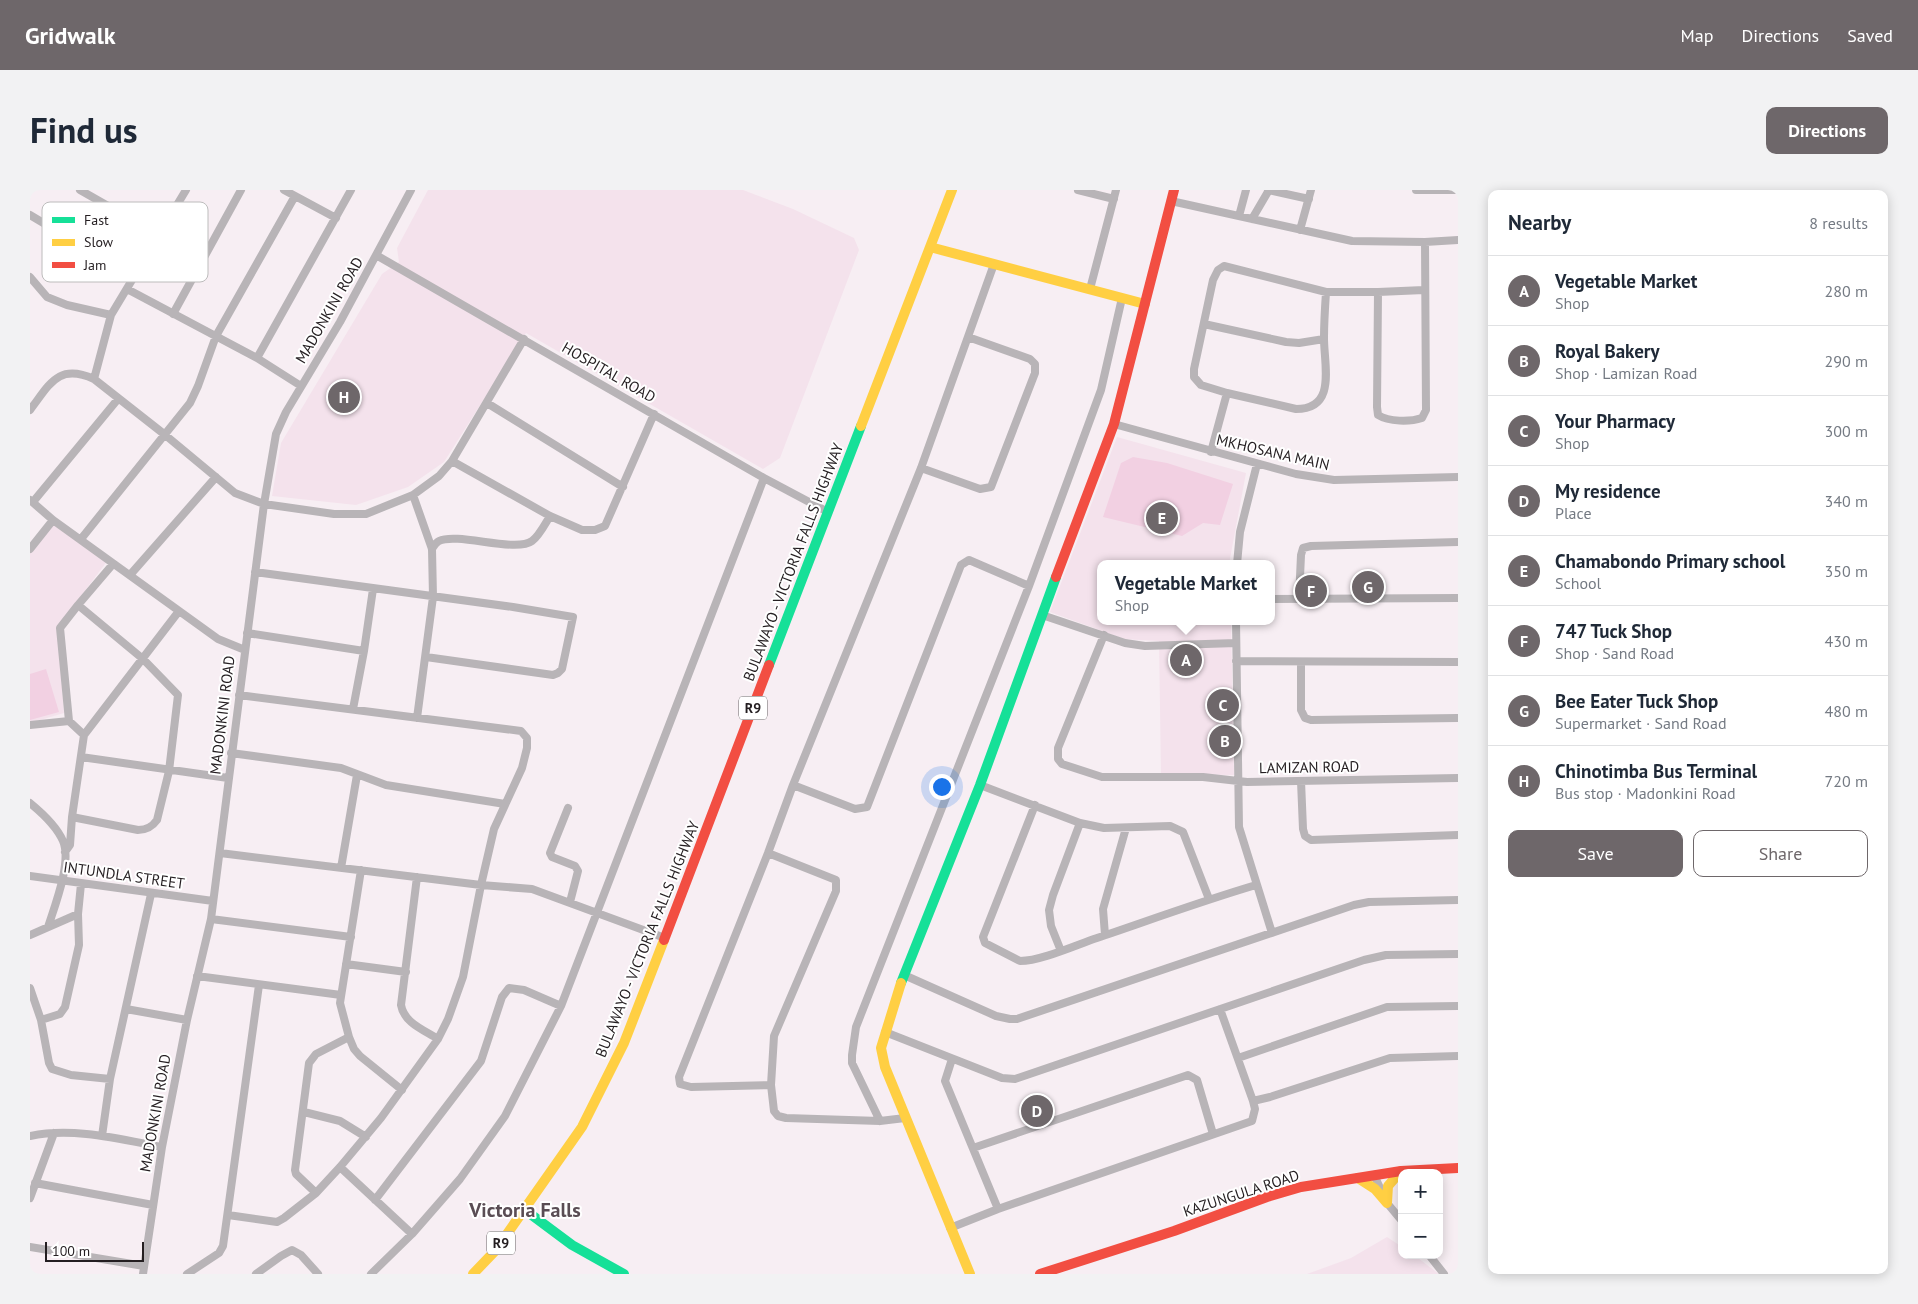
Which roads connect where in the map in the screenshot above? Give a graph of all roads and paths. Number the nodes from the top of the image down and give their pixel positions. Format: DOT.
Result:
graph roads {
  1 [pos="80,190"];
  2 [pos="241,190"];
  3 [pos="284,190"];
  4 [pos="351,190"];
  5 [pos="411,190"];
  6 [pos="952,190"];
  7 [pos="1078,190"];
  8 [pos="1116,190"];
  9 [pos="1174,190"];
  10 [pos="1246,190"];
  11 [pos="1269,190"];
  12 [pos="1311,190"];
  13 [pos="1416,190"];
  14 [pos="1450,190"];
  15 [pos="1458,190"];
  16 [pos="184,191"];
  17 [pos="295,196"];
  18 [pos="1309,199"];
  19 [pos="1114,200"];
  20 [pos="1171,201"];
  21 [pos="101,202"];
  22 [pos="178,202"];
  23 [pos="30,215"];
  24 [pos="1239,216"];
  25 [pos="336,218"];
  26 [pos="1252,219"];
  27 [pos="42,222"];
  28 [pos="1300,230"];
  29 [pos="1458,240"];
  30 [pos="1425,242"];
  31 [pos="930,247"];
  32 [pos="208,250"];
  33 [pos="376,256"];
  34 [pos="994,264"];
  35 [pos="30,277"];
  36 [pos="131,282"];
  37 [pos="191,282"];
  38 [pos="127,289"];
  39 [pos="1090,289"];
  40 [pos="1424,290"];
  41 [pos="1326,292"];
  42 [pos="1378,292"];
  43 [pos="1122,298"];
  44 [pos="1145,304"];
  45 [pos="173,314"];
  46 [pos="111,315"];
  47 [pos="1204,324"];
  48 [pos="216,336"];
  49 [pos="968,337"];
  50 [pos="524,339"];
  51 [pos="1324,339"];
  52 [pos="257,358"];
  53 [pos="94,380"];
  54 [pos="301,386"];
  55 [pos="1227,393"];
  56 [pos="118,399"];
  57 [pos="487,402"];
  58 [pos="30,410"];
  59 [pos="654,414"];
  60 [pos="1114,424"];
  61 [pos="164,434"];
  62 [pos="1211,452"];
  63 [pos="452,461"];
  64 [pos="1257,464"];
  65 [pos="921,468"];
  66 [pos="216,477"];
  67 [pos="1458,477"];
  68 [pos="764,478"];
  69 [pos="623,487"];
  70 [pos="412,495"];
  71 [pos="32,501"];
  72 [pos="264,504"];
  73 [pos="828,512"];
  74 [pos="550,516"];
  75 [pos="53,520"];
  76 [pos="81,540"];
  77 [pos="1458,542"];
  78 [pos="30,549"];
  79 [pos="432,549"];
  80 [pos="1237,560"];
  81 [pos="113,564"];
  82 [pos="256,572"];
  83 [pos="130,575"];
  84 [pos="1029,586"];
  85 [pos="373,589"];
  86 [pos="433,597"];
  87 [pos="1458,598"];
  88 [pos="1275,599"];
  89 [pos="1298,600"];
  90 [pos="78,605"];
  91 [pos="179,611"];
  92 [pos="1042,615"];
  93 [pos="1236,625"];
  94 [pos="247,633"];
  95 [pos="1104,635"];
  96 [pos="1236,643"];
  97 [pos="245,650"];
  98 [pos="364,651"];
  99 [pos="426,657"];
  100 [pos="143,659"];
  101 [pos="1236,661"];
  102 [pos="1301,662"];
  103 [pos="1458,662"];
  104 [pos="239,695"];
  105 [pos="352,709"];
  106 [pos="417,718"];
  107 [pos="1458,718"];
  108 [pos="69,721"];
  109 [pos="30,725"];
  110 [pos="84,735"];
  111 [pos="231,753"];
  112 [pos="81,757"];
  113 [pos="169,771"];
  114 [pos="357,775"];
  115 [pos="228,778"];
  116 [pos="1458,778"];
  117 [pos="1239,781"];
  118 [pos="1301,781"];
  119 [pos="793,785"];
  120 [pos="980,785"];
  121 [pos="30,803"];
  122 [pos="505,804"];
  123 [pos="1035,805"];
  124 [pos="568,808"];
  125 [pos="72,817"];
  126 [pos="1080,823"];
  127 [pos="1126,828"];
  128 [pos="1458,836"];
  129 [pos="65,852"];
  130 [pos="220,853"];
  131 [pos="768,853"];
  132 [pos="341,868"];
  133 [pos="362,870"];
  134 [pos="30,876"];
  135 [pos="417,877"];
  136 [pos="62,880"];
  137 [pos="81,884"];
  138 [pos="481,885"];
  139 [pos="1256,885"];
  140 [pos="151,894"];
  141 [pos="1209,899"];
  142 [pos="1458,900"];
  143 [pos="213,901"];
  144 [pos="570,902"];
  145 [pos="596,912"];
  146 [pos="78,914"];
  147 [pos="211,919"];
  148 [pos="48,927"];
  149 [pos="1272,934"];
  150 [pos="30,935"];
  151 [pos="1105,935"];
  152 [pos="351,937"];
  153 [pos="665,938"];
  154 [pos="1060,951"];
  155 [pos="1458,954"];
  156 [pos="346,964"];
  157 [pos="406,972"];
  158 [pos="904,975"];
  159 [pos="197,976"];
  160 [pos="259,986"];
  161 [pos="30,988"];
  162 [pos="340,994"];
  163 [pos="561,1006"];
  164 [pos="1458,1006"];
  165 [pos="1220,1009"];
  166 [pos="126,1010"];
  167 [pos="41,1020"];
  168 [pos="187,1020"];
  169 [pos="885,1032"];
  170 [pos="349,1037"];
  171 [pos="438,1039"];
  172 [pos="1458,1056"];
  173 [pos="1238,1058"];
  174 [pos="952,1059"];
  175 [pos="110,1079"];
  176 [pos="771,1085"];
  177 [pos="402,1090"];
  178 [pos="1253,1101"];
  179 [pos="304,1112"];
  180 [pos="905,1118"];
  181 [pos="880,1121"];
  182 [pos="54,1133"];
  183 [pos="1213,1134"];
  184 [pos="30,1136"];
  185 [pos="102,1136"];
  186 [pos="366,1137"];
  187 [pos="162,1147"];
  188 [pos="973,1148"];
  189 [pos="340,1167"];
  190 [pos="1458,1168"];
  191 [pos="1439,1169"];
  192 [pos="1398,1171"];
  193 [pos="1398,1174"];
  194 [pos="1374,1175"];
  195 [pos="1358,1178"];
  196 [pos="35,1183"];
  197 [pos="316,1192"];
  198 [pos="30,1198"];
  199 [pos="375,1200"];
  200 [pos="1387,1203"];
  201 [pos="153,1205"];
  202 [pos="998,1209"];
  203 [pos="525,1210"];
  204 [pos="228,1215"];
  205 [pos="1398,1216"];
  206 [pos="950,1228"];
  207 [pos="412,1234"];
  208 [pos="30,1247"];
  209 [pos="1432,1259"];
  210 [pos="1068,1269"];
  211 [pos="143,1270"];
  212 [pos="187,1274"];
  213 [pos="256,1274"];
  214 [pos="318,1274"];
  215 [pos="371,1274"];
  216 [pos="473,1274"];
  217 [pos="624,1274"];
  218 [pos="970,1274"];
  219 [pos="1040,1274"];
  220 [pos="1444,1274"];
  1 -- 21 [label="street"];
  2 -- 32 [label="street"];
  3 -- 17 [label="street"];
  4 -- 25 [label="street"];
  5 -- 33 [label="street, MADONKINI ROAD"];
  6 -- 31 [label="main road, BULAWAYO - VICTORIA FALLS HIGHWAY / R9"];
  7 -- 19 [label="street"];
  8 -- 19 [label="street"];
  9 -- 20 [label="main road"];
  10 -- 24 [label="street"];
  11 -- 18 [label="street"];
  11 -- 26 [label="street"];
  12 -- 18 [label="street"];
  13 -- 14 [label="street"];
  14 -- 15 [label="street"];
  16 -- 22 [label="street"];
  17 -- 25 [label="street"];
  17 -- 48 [label="street"];
  18 -- 28 [label="street"];
  19 -- 39 [label="street"];
  20 -- 24 [label="street"];
  20 -- 44 [label="main road"];
  23 -- 27 [label="street"];
  24 -- 26 [label="street"];
  25 -- 52 [label="street"];
  26 -- 28 [label="street"];
  28 -- 30 [label="street"];
  29 -- 30 [label="street"];
  30 -- 40 [label="street"];
  31 -- 34 [label="main road"];
  31 -- 73 [label="main road, BULAWAYO - VICTORIA FALLS HIGHWAY / R9"];
  33 -- 50 [label="street, HOSPITAL ROAD"];
  33 -- 54 [label="street, MADONKINI ROAD"];
  34 -- 39 [label="main road"];
  34 -- 49 [label="street"];
  35 -- 46 [label="street"];
  36 -- 38 [label="street"];
  37 -- 45 [label="street"];
  38 -- 45 [label="street"];
  38 -- 46 [label="street"];
  39 -- 43 [label="main road"];
  40 -- 42 [label="street"];
  40 -- 42 [label="street"];
  41 -- 42 [label="street"];
  41 -- 47 [label="street"];
  41 -- 51 [label="street"];
  43 -- 44 [label="main road"];
  43 -- 84 [label="street"];
  44 -- 60 [label="main road"];
  45 -- 48 [label="street"];
  46 -- 53 [label="street"];
  47 -- 51 [label="street"];
  47 -- 55 [label="street"];
  48 -- 52 [label="street"];
  48 -- 61 [label="street"];
  49 -- 65 [label="street"];
  49 -- 65 [label="street"];
  50 -- 57 [label="street"];
  50 -- 59 [label="street, HOSPITAL ROAD"];
  51 -- 55 [label="street"];
  52 -- 54 [label="street"];
  53 -- 56 [label="street"];
  53 -- 58 [label="street"];
  54 -- 72 [label="street, MADONKINI ROAD"];
  55 -- 62 [label="street"];
  56 -- 61 [label="street"];
  56 -- 71 [label="street"];
  57 -- 63 [label="street"];
  57 -- 69 [label="street"];
  59 -- 68 [label="street, HOSPITAL ROAD"];
  59 -- 69 [label="street"];
  60 -- 62 [label="street, MKHOSANA MAIN"];
  60 -- 92 [label="main road"];
  61 -- 66 [label="street"];
  61 -- 76 [label="street"];
  62 -- 64 [label="street, MKHOSANA MAIN"];
  63 -- 70 [label="street"];
  63 -- 74 [label="street"];
  64 -- 67 [label="street, MKHOSANA MAIN"];
  64 -- 80 [label="street"];
  65 -- 119 [label="street"];
  66 -- 72 [label="street"];
  66 -- 83 [label="street"];
  68 -- 73 [label="street, HOSPITAL ROAD"];
  68 -- 145 [label="street"];
  69 -- 74 [label="street"];
  70 -- 72 [label="street"];
  70 -- 79 [label="street"];
  71 -- 75 [label="street"];
  72 -- 82 [label="street, MADONKINI ROAD"];
  73 -- 153 [label="main road, BULAWAYO - VICTORIA FALLS HIGHWAY / R9"];
  74 -- 79 [label="street"];
  75 -- 76 [label="street"];
  75 -- 78 [label="street"];
  76 -- 81 [label="street"];
  77 -- 89 [label="street"];
  79 -- 86 [label="street"];
  81 -- 83 [label="street"];
  81 -- 90 [label="street"];
  82 -- 85 [label="street"];
  82 -- 94 [label="street, MADONKINI ROAD"];
  83 -- 91 [label="street"];
  84 -- 119 [label="street"];
  84 -- 181 [label="street"];
  85 -- 86 [label="street"];
  85 -- 98 [label="street"];
  86 -- 99 [label="street"];
  86 -- 99 [label="street"];
  87 -- 89 [label="street"];
  88 -- 89 [label="street"];
  90 -- 100 [label="street"];
  90 -- 108 [label="street"];
  91 -- 97 [label="street"];
  91 -- 100 [label="street"];
  92 -- 95 [label="street"];
  92 -- 120 [label="main road"];
  93 -- 96 [label="street"];
  94 -- 97 [label="street, MADONKINI ROAD"];
  94 -- 98 [label="street"];
  95 -- 96 [label="street"];
  95 -- 117 [label="street, LAMIZAN ROAD"];
  96 -- 101 [label="street"];
  97 -- 104 [label="street, MADONKINI ROAD"];
  98 -- 105 [label="street"];
  99 -- 106 [label="street"];
  100 -- 110 [label="street"];
  100 -- 113 [label="street"];
  101 -- 102 [label="street"];
  101 -- 117 [label="street"];
  102 -- 103 [label="street"];
  102 -- 107 [label="street"];
  104 -- 105 [label="street"];
  104 -- 111 [label="street, MADONKINI ROAD"];
  105 -- 106 [label="street"];
  106 -- 122 [label="street"];
  108 -- 109 [label="street"];
  108 -- 110 [label="street"];
  110 -- 112 [label="street"];
  111 -- 114 [label="street"];
  111 -- 115 [label="street, MADONKINI ROAD"];
  112 -- 113 [label="street"];
  112 -- 125 [label="street"];
  113 -- 115 [label="street"];
  113 -- 125 [label="street"];
  114 -- 122 [label="street"];
  114 -- 132 [label="street"];
  115 -- 130 [label="street, MADONKINI ROAD"];
  116 -- 118 [label="street, LAMIZAN ROAD"];
  117 -- 118 [label="street, LAMIZAN ROAD"];
  117 -- 139 [label="street"];
  118 -- 128 [label="street"];
  119 -- 131 [label="street"];
  120 -- 123 [label="street"];
  120 -- 158 [label="main road"];
  121 -- 129 [label="street"];
  122 -- 138 [label="street"];
  123 -- 126 [label="street"];
  123 -- 154 [label="street"];
  124 -- 144 [label="street"];
  125 -- 129 [label="street"];
  126 -- 127 [label="street"];
  126 -- 154 [label="street"];
  127 -- 141 [label="street"];
  127 -- 151 [label="street"];
  129 -- 136 [label="street"];
  130 -- 132 [label="street"];
  130 -- 143 [label="street, MADONKINI ROAD"];
  131 -- 176 [label="street"];
  131 -- 176 [label="street"];
  132 -- 133 [label="street"];
  133 -- 135 [label="street"];
  133 -- 152 [label="street"];
  134 -- 136 [label="street, INTUNDLA STREET"];
  135 -- 138 [label="street"];
  135 -- 157 [label="street"];
  136 -- 137 [label="street, INTUNDLA STREET"];
  136 -- 148 [label="street"];
  137 -- 140 [label="street, INTUNDLA STREET"];
  137 -- 146 [label="street"];
  138 -- 144 [label="street"];
  138 -- 171 [label="street"];
  139 -- 141 [label="street"];
  139 -- 149 [label="street"];
  140 -- 143 [label="street, INTUNDLA STREET"];
  140 -- 166 [label="street"];
  141 -- 151 [label="street"];
  142 -- 149 [label="street"];
  143 -- 147 [label="street, MADONKINI ROAD"];
  144 -- 145 [label="street"];
  145 -- 153 [label="street"];
  145 -- 163 [label="street"];
  146 -- 148 [label="street"];
  146 -- 167 [label="street"];
  147 -- 152 [label="street"];
  147 -- 159 [label="street, MADONKINI ROAD"];
  148 -- 150 [label="street"];
  149 -- 158 [label="street"];
  151 -- 154 [label="street"];
  152 -- 156 [label="street"];
  153 -- 203 [label="main road, BULAWAYO - VICTORIA FALLS HIGHWAY / R9"];
  155 -- 165 [label="street"];
  156 -- 157 [label="street"];
  156 -- 162 [label="street"];
  157 -- 171 [label="street"];
  158 -- 169 [label="main road"];
  159 -- 160 [label="street"];
  159 -- 168 [label="street, MADONKINI ROAD"];
  160 -- 162 [label="street"];
  160 -- 204 [label="street"];
  161 -- 167 [label="street"];
  162 -- 170 [label="street"];
  163 -- 199 [label="street"];
  163 -- 207 [label="street"];
  164 -- 173 [label="street"];
  165 -- 173 [label="street"];
  165 -- 174 [label="street"];
  166 -- 168 [label="street"];
  166 -- 175 [label="street"];
  167 -- 175 [label="street"];
  168 -- 187 [label="street, MADONKINI ROAD"];
  169 -- 174 [label="street"];
  169 -- 180 [label="main road"];
  170 -- 177 [label="street"];
  170 -- 179 [label="street"];
  171 -- 177 [label="street"];
  172 -- 178 [label="street"];
  173 -- 178 [label="street"];
  174 -- 188 [label="street"];
  175 -- 185 [label="street"];
  176 -- 181 [label="street"];
  177 -- 186 [label="street"];
  178 -- 183 [label="street"];
  179 -- 186 [label="street"];
  179 -- 197 [label="street"];
  180 -- 181 [label="street"];
  180 -- 206 [label="main road"];
  182 -- 184 [label="street"];
  182 -- 185 [label="street"];
  182 -- 196 [label="street"];
  183 -- 188 [label="street"];
  183 -- 202 [label="street"];
  185 -- 187 [label="street"];
  186 -- 189 [label="street"];
  187 -- 201 [label="street, MADONKINI ROAD"];
  188 -- 202 [label="street"];
  189 -- 197 [label="street"];
  189 -- 199 [label="street"];
  190 -- 191 [label="main road, KAZUNGULA ROAD"];
  192 -- 194 [label="main road, KAZUNGULA ROAD"];
  193 -- 200 [label="main road"];
  194 -- 195 [label="main road, KAZUNGULA ROAD"];
  194 -- 200 [label="street"];
  195 -- 200 [label="main road"];
  195 -- 210 [label="main road, KAZUNGULA ROAD"];
  196 -- 198 [label="street"];
  196 -- 201 [label="street"];
  197 -- 204 [label="street"];
  199 -- 207 [label="street"];
  200 -- 205 [label="street"];
  201 -- 211 [label="street, MADONKINI ROAD"];
  202 -- 206 [label="street"];
  203 -- 216 [label="main road, R9"];
  203 -- 217 [label="main road"];
  204 -- 212 [label="street"];
  206 -- 218 [label="main road"];
  207 -- 215 [label="street"];
  208 -- 211 [label="street"];
  209 -- 220 [label="street"];
  210 -- 219 [label="main road, KAZUNGULA ROAD"];
  213 -- 214 [label="street"];
}
